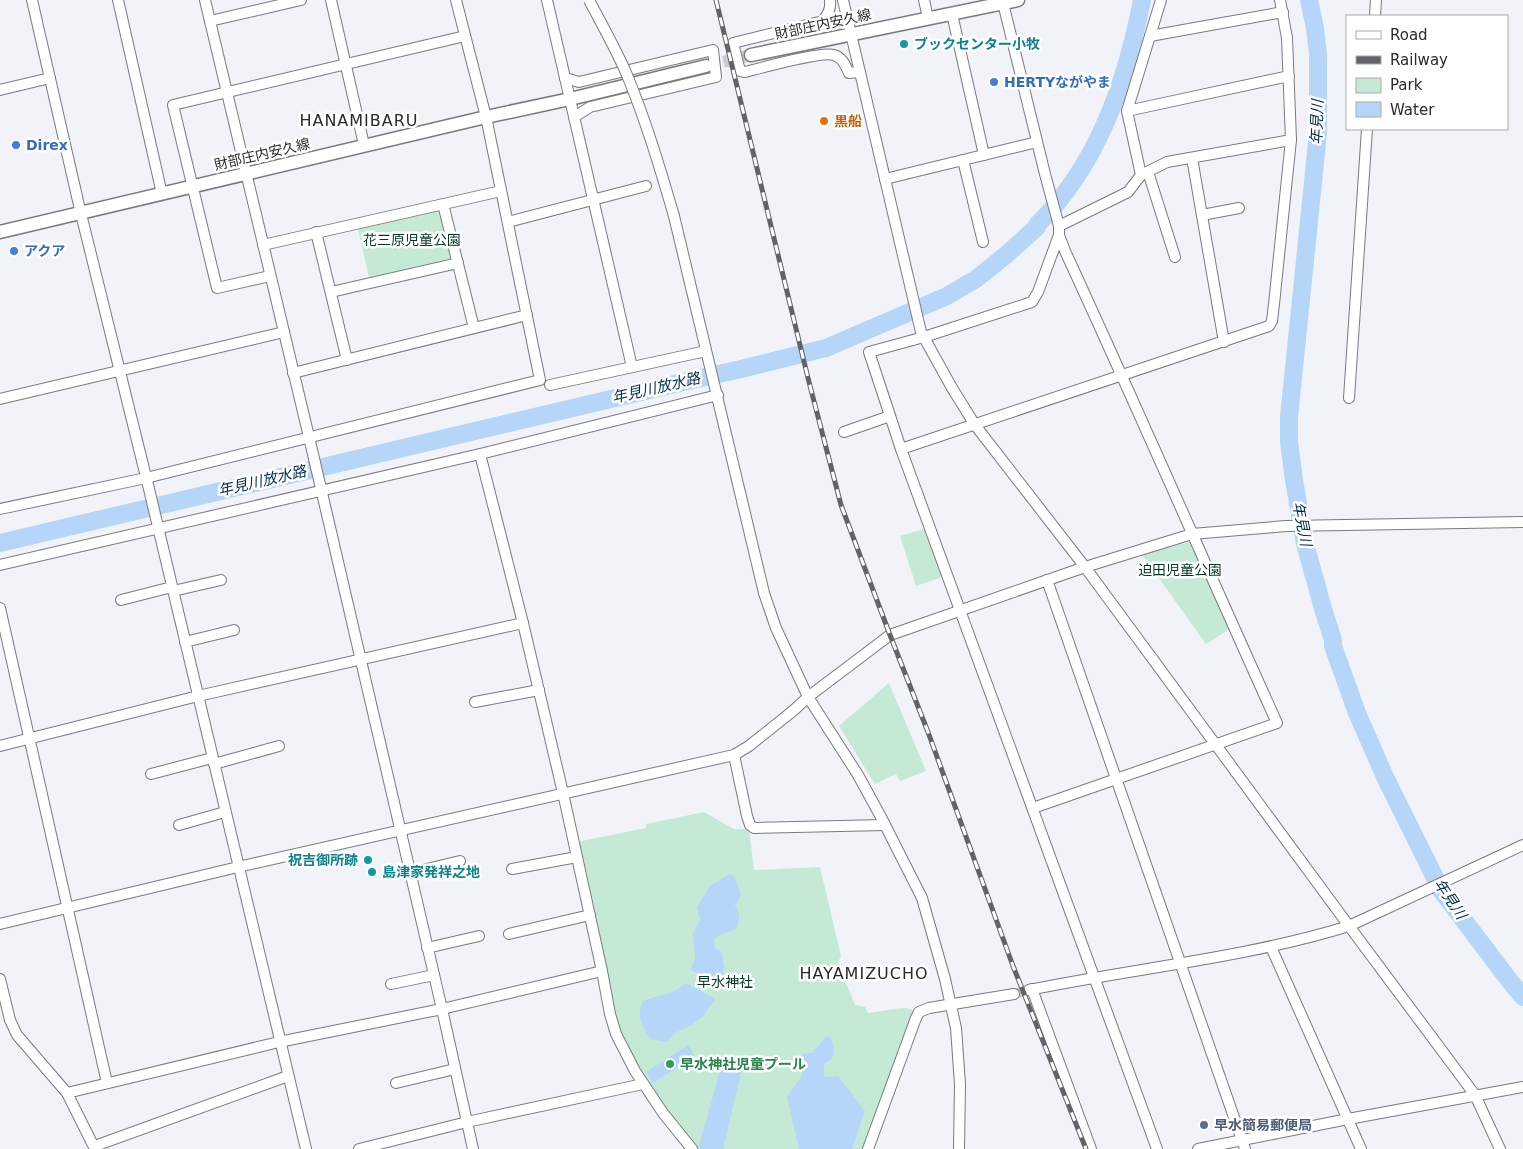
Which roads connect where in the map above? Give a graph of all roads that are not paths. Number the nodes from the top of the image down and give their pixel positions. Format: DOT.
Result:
graph roads {
  1 [pos="32,0"];
  2 [pos="118,0"];
  3 [pos="205,0"];
  4 [pos="301,0"];
  5 [pos="331,0"];
  6 [pos="456,0"];
  7 [pos="547,0"];
  8 [pos="589,0"];
  9 [pos="830,0"];
  10 [pos="843,0"];
  11 [pos="924,0"];
  12 [pos="1018,0"];
  13 [pos="1161,0"];
  14 [pos="1280,0"];
  15 [pos="1376,0"];
  16 [pos="1001,2"];
  17 [pos="1283,12"];
  18 [pos="952,14"];
  19 [pos="1375,15"];
  20 [pos="928,18"];
  21 [pos="210,21"];
  22 [pos="850,33"];
  23 [pos="466,36"];
  24 [pos="1150,36"];
  25 [pos="751,55"];
  26 [pos="346,64"];
  27 [pos="706,66"];
  28 [pos="860,72"];
  29 [pos="1289,76"];
  30 [pos="50,78"];
  31 [pos="565,78"];
  32 [pos="0,90"];
  33 [pos="226,92"];
  34 [pos="570,99"];
  35 [pos="1127,111"];
  36 [pos="486,117"];
  37 [pos="574,117"];
  38 [pos="1367,130"];
  39 [pos="1291,140"];
  40 [pos="1037,142"];
  41 [pos="364,145"];
  42 [pos="984,155"];
  43 [pos="1192,158"];
  44 [pos="963,160"];
  45 [pos="246,173"];
  46 [pos="1145,174"];
  47 [pos="885,179"];
  48 [pos="192,186"];
  49 [pos="646,186"];
  50 [pos="501,191"];
  51 [pos="162,194"];
  52 [pos="593,201"];
  53 [pos="443,204"];
  54 [pos="1239,208"];
  55 [pos="82,214"];
  56 [pos="1202,215"];
  57 [pos="508,222"];
  58 [pos="1059,230"];
  59 [pos="0,232"];
  60 [pos="316,232"];
  61 [pos="983,242"];
  62 [pos="263,245"];
  63 [pos="1175,257"];
  64 [pos="458,263"];
  65 [pos="270,276"];
  66 [pos="331,292"];
  67 [pos="527,315"];
  68 [pos="474,328"];
  69 [pos="284,332"];
  70 [pos="922,335"];
  71 [pos="1224,342"];
  72 [pos="708,354"];
  73 [pos="347,360"];
  74 [pos="632,367"];
  75 [pos="120,370"];
  76 [pos="293,373"];
  77 [pos="1122,376"];
  78 [pos="550,385"];
  79 [pos="718,395"];
  80 [pos="1349,398"];
  81 [pos="0,399"];
  82 [pos="890,416"];
  83 [pos="975,425"];
  84 [pos="844,432"];
  85 [pos="308,437"];
  86 [pos="901,449"];
  87 [pos="480,454"];
  88 [pos="147,484"];
  89 [pos="320,491"];
  90 [pos="0,509"];
  91 [pos="1523,522"];
  92 [pos="158,529"];
  93 [pos="1192,534"];
  94 [pos="0,565"];
  95 [pos="1085,567"];
  96 [pos="221,580"];
  97 [pos="1047,580"];
  98 [pos="173,589"];
  99 [pos="121,600"];
  100 [pos="0,608"];
  101 [pos="961,611"];
  102 [pos="523,623"];
  103 [pos="234,630"];
  104 [pos="185,642"];
  105 [pos="360,659"];
  106 [pos="539,690"];
  107 [pos="198,696"];
  108 [pos="808,697"];
  109 [pos="475,702"];
  110 [pos="30,739"];
  111 [pos="0,746"];
  112 [pos="279,746"];
  113 [pos="1216,746"];
  114 [pos="734,755"];
  115 [pos="213,761"];
  116 [pos="151,774"];
  117 [pos="1116,780"];
  118 [pos="563,793"];
  119 [pos="1033,808"];
  120 [pos="225,812"];
  121 [pos="179,825"];
  122 [pos="885,825"];
  123 [pos="400,831"];
  124 [pos="1523,845"];
  125 [pos="577,857"];
  126 [pos="460,861"];
  127 [pos="238,867"];
  128 [pos="512,869"];
  129 [pos="410,873"];
  130 [pos="68,907"];
  131 [pos="590,915"];
  132 [pos="0,924"];
  133 [pos="1349,926"];
  134 [pos="509,934"];
  135 [pos="479,936"];
  136 [pos="1271,947"];
  137 [pos="427,948"];
  138 [pos="1180,963"];
  139 [pos="602,971"];
  140 [pos="434,975"];
  141 [pos="1094,978"];
  142 [pos="0,979"];
  143 [pos="391,984"];
  144 [pos="1014,994"];
  145 [pos="951,1004"];
  146 [pos="442,1009"];
  147 [pos="279,1042"];
  148 [pos="455,1069"];
  149 [pos="288,1076"];
  150 [pos="106,1083"];
  151 [pos="396,1083"];
  152 [pos="643,1084"];
  153 [pos="1523,1086"];
  154 [pos="67,1093"];
  155 [pos="1475,1095"];
  156 [pos="1348,1119"];
  157 [pos="467,1122"];
  158 [pos="1243,1145"];
  159 [pos="95,1148"];
  160 [pos="306,1149"];
  161 [pos="359,1149"];
  162 [pos="472,1149"];
  163 [pos="692,1149"];
  164 [pos="868,1149"];
  165 [pos="959,1149"];
  166 [pos="1091,1149"];
  167 [pos="1157,1149"];
  168 [pos="1198,1149"];
  169 [pos="1361,1149"];
  170 [pos="1500,1149"];
  1 -- 30 [label="street"];
  2 -- 51 [label="street"];
  3 -- 21 [label="street"];
  4 -- 21 [label="street"];
  5 -- 26 [label="street"];
  6 -- 23 [label="street"];
  7 -- 31 [label="street"];
  8 -- 72 [label="street, bridge"];
  9 -- 28 [label="street"];
  10 -- 22 [label="street"];
  11 -- 20 [label="street"];
  12 -- 16 [label="main road, 財部庄内安久線"];
  13 -- 24 [label="street"];
  14 -- 17 [label="street"];
  15 -- 19 [label="street"];
  16 -- 18 [label="main road, 財部庄内安久線"];
  16 -- 40 [label="street"];
  17 -- 24 [label="street"];
  17 -- 29 [label="street"];
  18 -- 20 [label="main road, 財部庄内安久線"];
  18 -- 42 [label="street"];
  20 -- 22 [label="main road, 財部庄内安久線"];
  21 -- 33 [label="street"];
  22 -- 25 [label="main road, 財部庄内安久線"];
  22 -- 28 [label="street"];
  23 -- 26 [label="street"];
  23 -- 36 [label="street"];
  24 -- 35 [label="street"];
  26 -- 33 [label="street"];
  26 -- 41 [label="street"];
  27 -- 34 [label="main road, 財部庄内安久線"];
  28 -- 47 [label="street"];
  29 -- 35 [label="street"];
  29 -- 39 [label="street"];
  30 -- 32 [label="street"];
  30 -- 55 [label="street"];
  31 -- 34 [label="street"];
  31 -- 37 [label="street"];
  33 -- 45 [label="street"];
  33 -- 48 [label="street"];
  34 -- 36 [label="main road, 財部庄内安久線"];
  34 -- 37 [label="street"];
  35 -- 46 [label="street"];
  36 -- 41 [label="main road, 財部庄内安久線"];
  36 -- 50 [label="street"];
  37 -- 52 [label="street"];
  38 -- 80 [label="street"];
  39 -- 43 [label="street"];
  39 -- 71 [label="street"];
  40 -- 42 [label="street"];
  40 -- 58 [label="street"];
  41 -- 45 [label="main road, 財部庄内安久線"];
  42 -- 44 [label="street"];
  43 -- 46 [label="street"];
  43 -- 56 [label="street"];
  44 -- 47 [label="street"];
  44 -- 61 [label="street"];
  45 -- 48 [label="main road, 財部庄内安久線"];
  45 -- 62 [label="street"];
  46 -- 58 [label="street"];
  46 -- 63 [label="street"];
  47 -- 70 [label="street"];
  48 -- 51 [label="main road, 財部庄内安久線"];
  48 -- 65 [label="street"];
  49 -- 52 [label="street"];
  50 -- 53 [label="street"];
  50 -- 57 [label="street"];
  51 -- 55 [label="main road, 財部庄内安久線"];
  52 -- 57 [label="street"];
  52 -- 74 [label="street"];
  53 -- 60 [label="street"];
  53 -- 64 [label="street"];
  54 -- 56 [label="street"];
  55 -- 59 [label="main road, 財部庄内安久線"];
  55 -- 75 [label="street"];
  56 -- 71 [label="street"];
  57 -- 67 [label="street"];
  58 -- 70 [label="street"];
  58 -- 77 [label="street"];
  60 -- 62 [label="street"];
  60 -- 66 [label="street"];
  62 -- 65 [label="street"];
  64 -- 66 [label="street"];
  64 -- 68 [label="street"];
  65 -- 69 [label="street"];
  66 -- 73 [label="street"];
  67 -- 68 [label="street"];
  67 -- 85 [label="street"];
  68 -- 73 [label="street"];
  69 -- 75 [label="street"];
  69 -- 76 [label="street"];
  70 -- 82 [label="street"];
  70 -- 83 [label="street"];
  71 -- 77 [label="street"];
  72 -- 74 [label="street"];
  72 -- 79 [label="street"];
  73 -- 76 [label="street"];
  74 -- 78 [label="street"];
  75 -- 81 [label="street"];
  75 -- 88 [label="street"];
  76 -- 85 [label="street"];
  77 -- 83 [label="street"];
  77 -- 93 [label="street"];
  79 -- 87 [label="street"];
  79 -- 108 [label="street"];
  82 -- 84 [label="street"];
  82 -- 86 [label="street"];
  83 -- 86 [label="street"];
  83 -- 95 [label="street"];
  85 -- 88 [label="street"];
  85 -- 89 [label="street"];
  86 -- 101 [label="street"];
  87 -- 89 [label="street"];
  87 -- 102 [label="street"];
  88 -- 90 [label="street"];
  88 -- 92 [label="street"];
  89 -- 92 [label="street"];
  89 -- 105 [label="street"];
  91 -- 93 [label="street"];
  92 -- 94 [label="street"];
  92 -- 98 [label="street"];
  93 -- 95 [label="street"];
  93 -- 113 [label="street"];
  95 -- 97 [label="street"];
  95 -- 113 [label="street"];
  96 -- 98 [label="street"];
  97 -- 101 [label="street"];
  97 -- 117 [label="street"];
  98 -- 99 [label="street"];
  98 -- 104 [label="street"];
  100 -- 110 [label="street"];
  101 -- 108 [label="street"];
  101 -- 119 [label="street"];
  102 -- 105 [label="street"];
  102 -- 106 [label="street"];
  103 -- 104 [label="street"];
  104 -- 107 [label="street"];
  105 -- 107 [label="street"];
  105 -- 123 [label="street"];
  106 -- 109 [label="street"];
  106 -- 118 [label="street"];
  107 -- 110 [label="street"];
  107 -- 115 [label="street"];
  108 -- 114 [label="street"];
  108 -- 122 [label="street"];
  110 -- 111 [label="street"];
  110 -- 130 [label="street"];
  112 -- 115 [label="street"];
  113 -- 117 [label="street"];
  113 -- 133 [label="street"];
  114 -- 118 [label="street"];
  114 -- 122 [label="street"];
  115 -- 116 [label="street"];
  115 -- 120 [label="street"];
  117 -- 119 [label="street"];
  117 -- 138 [label="street"];
  118 -- 123 [label="street"];
  118 -- 125 [label="street"];
  119 -- 141 [label="street"];
  120 -- 121 [label="street"];
  120 -- 127 [label="street"];
  122 -- 145 [label="street"];
  123 -- 127 [label="street"];
  123 -- 129 [label="street"];
  124 -- 133 [label="street"];
  125 -- 128 [label="street"];
  125 -- 131 [label="street"];
  126 -- 129 [label="street"];
  127 -- 130 [label="street"];
  127 -- 147 [label="street"];
  129 -- 137 [label="street"];
  130 -- 132 [label="street"];
  130 -- 150 [label="street"];
  131 -- 134 [label="street"];
  131 -- 139 [label="street"];
  133 -- 136 [label="street"];
  133 -- 155 [label="street"];
  135 -- 137 [label="street"];
  136 -- 138 [label="street"];
  136 -- 156 [label="street"];
  137 -- 140 [label="street"];
  138 -- 141 [label="street"];
  138 -- 158 [label="street"];
  139 -- 146 [label="street"];
  139 -- 152 [label="street"];
  140 -- 143 [label="street"];
  140 -- 146 [label="street"];
  141 -- 166 [label="street"];
  141 -- 167 [label="street"];
  142 -- 154 [label="street"];
  144 -- 145 [label="street"];
  145 -- 164 [label="street"];
  145 -- 165 [label="street"];
  146 -- 147 [label="street"];
  146 -- 148 [label="street"];
  147 -- 149 [label="street"];
  147 -- 150 [label="street"];
  148 -- 151 [label="street"];
  148 -- 157 [label="street"];
  149 -- 159 [label="street"];
  149 -- 160 [label="street"];
  150 -- 154 [label="street"];
  152 -- 157 [label="street"];
  152 -- 163 [label="street"];
  153 -- 155 [label="street"];
  154 -- 159 [label="street"];
  155 -- 156 [label="street"];
  155 -- 170 [label="street"];
  156 -- 158 [label="street"];
  156 -- 169 [label="street"];
  157 -- 161 [label="street"];
  157 -- 162 [label="street"];
  158 -- 168 [label="street"];
}
